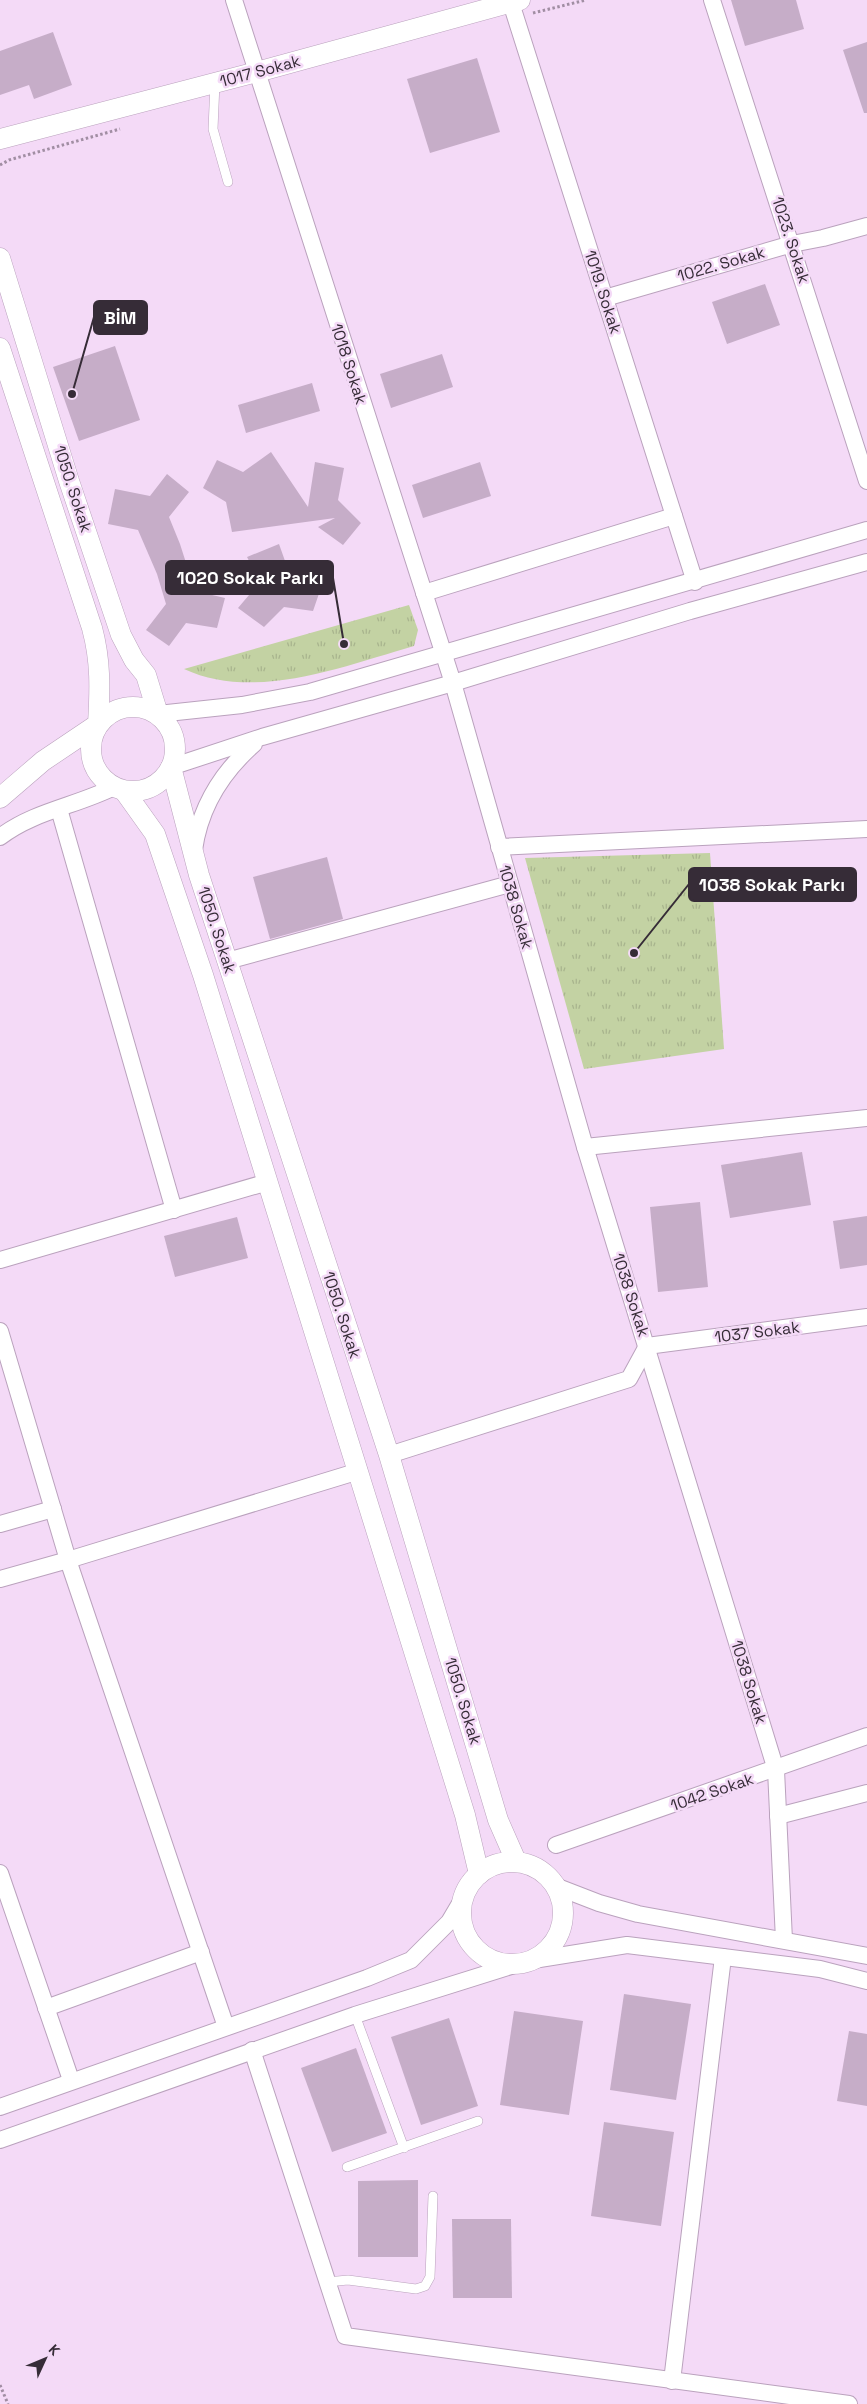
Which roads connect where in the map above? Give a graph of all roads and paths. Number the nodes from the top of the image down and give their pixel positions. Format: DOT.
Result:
graph roads {
  1 [pos="234,0"];
  2 [pos="712,0"];
  3 [pos="515,1"];
  4 [pos="257,72"];
  5 [pos="215,83"];
  6 [pos="0,139"];
  7 [pos="228,182"];
  8 [pos="867,226"];
  9 [pos="792,244"];
  10 [pos="0,258"];
  11 [pos="605,298"];
  12 [pos="0,348"];
  13 [pos="867,481"];
  14 [pos="674,516"];
  15 [pos="867,530"];
  16 [pos="867,562"];
  17 [pos="695,582"];
  18 [pos="424,593"];
  19 [pos="443,655"];
  20 [pos="453,683"];
  21 [pos="158,714"];
  22 [pos="98,724"];
  23 [pos="262,737"];
  24 [pos="171,767"];
  25 [pos="119,789"];
  26 [pos="0,798"];
  27 [pos="58,809"];
  28 [pos="867,829"];
  29 [pos="0,837"];
  30 [pos="499,847"];
  31 [pos="194,850"];
  32 [pos="510,884"];
  33 [pos="227,961"];
  34 [pos="867,1118"];
  35 [pos="584,1147"];
  36 [pos="268,1182"];
  37 [pos="174,1210"];
  38 [pos="0,1260"];
  39 [pos="867,1317"];
  40 [pos="0,1332"];
  41 [pos="647,1346"];
  42 [pos="389,1455"];
  43 [pos="359,1471"];
  44 [pos="53,1509"];
  45 [pos="0,1524"];
  46 [pos="68,1560"];
  47 [pos="0,1579"];
  48 [pos="867,1736"];
  49 [pos="776,1770"];
  50 [pos="867,1793"];
  51 [pos="778,1816"];
  52 [pos="556,1845"];
  53 [pos="516,1861"];
  54 [pos="0,1873"];
  55 [pos="480,1874"];
  56 [pos="555,1886"];
  57 [pos="462,1900"];
  58 [pos="784,1940"];
  59 [pos="201,1952"];
  60 [pos="867,1956"];
  61 [pos="723,1957"];
  62 [pos="527,1961"];
  63 [pos="867,1981"];
  64 [pos="46,2008"];
  65 [pos="355,2015"];
  66 [pos="226,2027"];
  67 [pos="252,2050"];
  68 [pos="71,2080"];
  69 [pos="0,2107"];
  70 [pos="478,2121"];
  71 [pos="0,2140"];
  72 [pos="404,2148"];
  73 [pos="348,2167"];
  74 [pos="433,2196"];
  75 [pos="327,2282"];
  76 [pos="672,2381"];
  77 [pos="0,2385"];
  78 [pos="8,2404"];
  79 [pos="849,2404"];
  1 -- 4 [label="street, 1018 Sokak"];
  2 -- 9 [label="street, 1023. Sokak"];
  3 -- 4 [label="street, 1017 Sokak"];
  3 -- 11 [label="street, 1019. Sokak"];
  4 -- 5 [label="street, 1017 Sokak"];
  4 -- 18 [label="street, 1018 Sokak"];
  5 -- 6 [label="street, 1017 Sokak"];
  5 -- 7 [label="lane"];
  8 -- 9 [label="street, 1022. Sokak"];
  9 -- 11 [label="street, 1022. Sokak"];
  9 -- 13 [label="street, 1023. Sokak"];
  10 -- 21 [label="street, 1050. Sokak"];
  11 -- 14 [label="street, 1019. Sokak"];
  12 -- 22 [label="street, 1050. Sokak"];
  14 -- 17 [label="street, 1019. Sokak"];
  14 -- 18 [label="street"];
  15 -- 17 [label="street"];
  16 -- 20 [label="street"];
  17 -- 19 [label="street"];
  18 -- 19 [label="street, 1018 Sokak"];
  19 -- 20 [label="street, 1038 Sokak"];
  19 -- 21 [label="street"];
  20 -- 23 [label="street"];
  20 -- 30 [label="street, 1038 Sokak"];
  21 -- 22 [label="street"];
  21 -- 24 [label="street"];
  22 -- 25 [label="street"];
  22 -- 26 [label="street"];
  23 -- 24 [label="street"];
  23 -- 31 [label="street"];
  24 -- 25 [label="street"];
  24 -- 31 [label="street, 1050. Sokak"];
  25 -- 27 [label="street"];
  25 -- 36 [label="street, 1050. Sokak"];
  27 -- 29 [label="street"];
  27 -- 37 [label="street"];
  28 -- 30 [label="street"];
  30 -- 32 [label="street, 1038 Sokak"];
  31 -- 33 [label="street, 1050. Sokak"];
  32 -- 33 [label="street"];
  32 -- 35 [label="street, 1038 Sokak"];
  33 -- 42 [label="street, 1050. Sokak"];
  34 -- 35 [label="street"];
  35 -- 41 [label="street, 1038 Sokak"];
  36 -- 37 [label="street"];
  36 -- 43 [label="street, 1050. Sokak"];
  37 -- 38 [label="street"];
  39 -- 41 [label="street, 1037 Sokak"];
  40 -- 44 [label="street"];
  41 -- 42 [label="street"];
  41 -- 49 [label="street, 1038 Sokak"];
  42 -- 53 [label="street, 1050. Sokak"];
  43 -- 46 [label="street"];
  43 -- 55 [label="street, 1050. Sokak"];
  44 -- 45 [label="street"];
  44 -- 46 [label="street"];
  46 -- 47 [label="street"];
  46 -- 59 [label="street"];
  48 -- 49 [label="street, 1042 Sokak"];
  49 -- 51 [label="street, 1038 Sokak"];
  49 -- 52 [label="street, 1042 Sokak"];
  50 -- 51 [label="street"];
  51 -- 58 [label="street, 1038 Sokak"];
  53 -- 55 [label="street"];
  53 -- 56 [label="street"];
  54 -- 64 [label="street"];
  55 -- 57 [label="street"];
  56 -- 58 [label="street"];
  56 -- 62 [label="street"];
  57 -- 62 [label="street"];
  57 -- 66 [label="street"];
  58 -- 60 [label="street"];
  59 -- 64 [label="street"];
  59 -- 66 [label="street"];
  61 -- 62 [label="street"];
  61 -- 63 [label="street"];
  61 -- 76 [label="street"];
  62 -- 65 [label="street"];
  64 -- 68 [label="street"];
  65 -- 67 [label="street"];
  65 -- 72 [label="lane"];
  66 -- 68 [label="street"];
  67 -- 71 [label="street"];
  67 -- 75 [label="street"];
  68 -- 69 [label="street"];
  70 -- 72 [label="lane"];
  72 -- 73 [label="lane"];
  74 -- 75 [label="lane"];
  75 -- 76 [label="street"];
  76 -- 79 [label="street"];
  77 -- 78 [label="path"];
}
